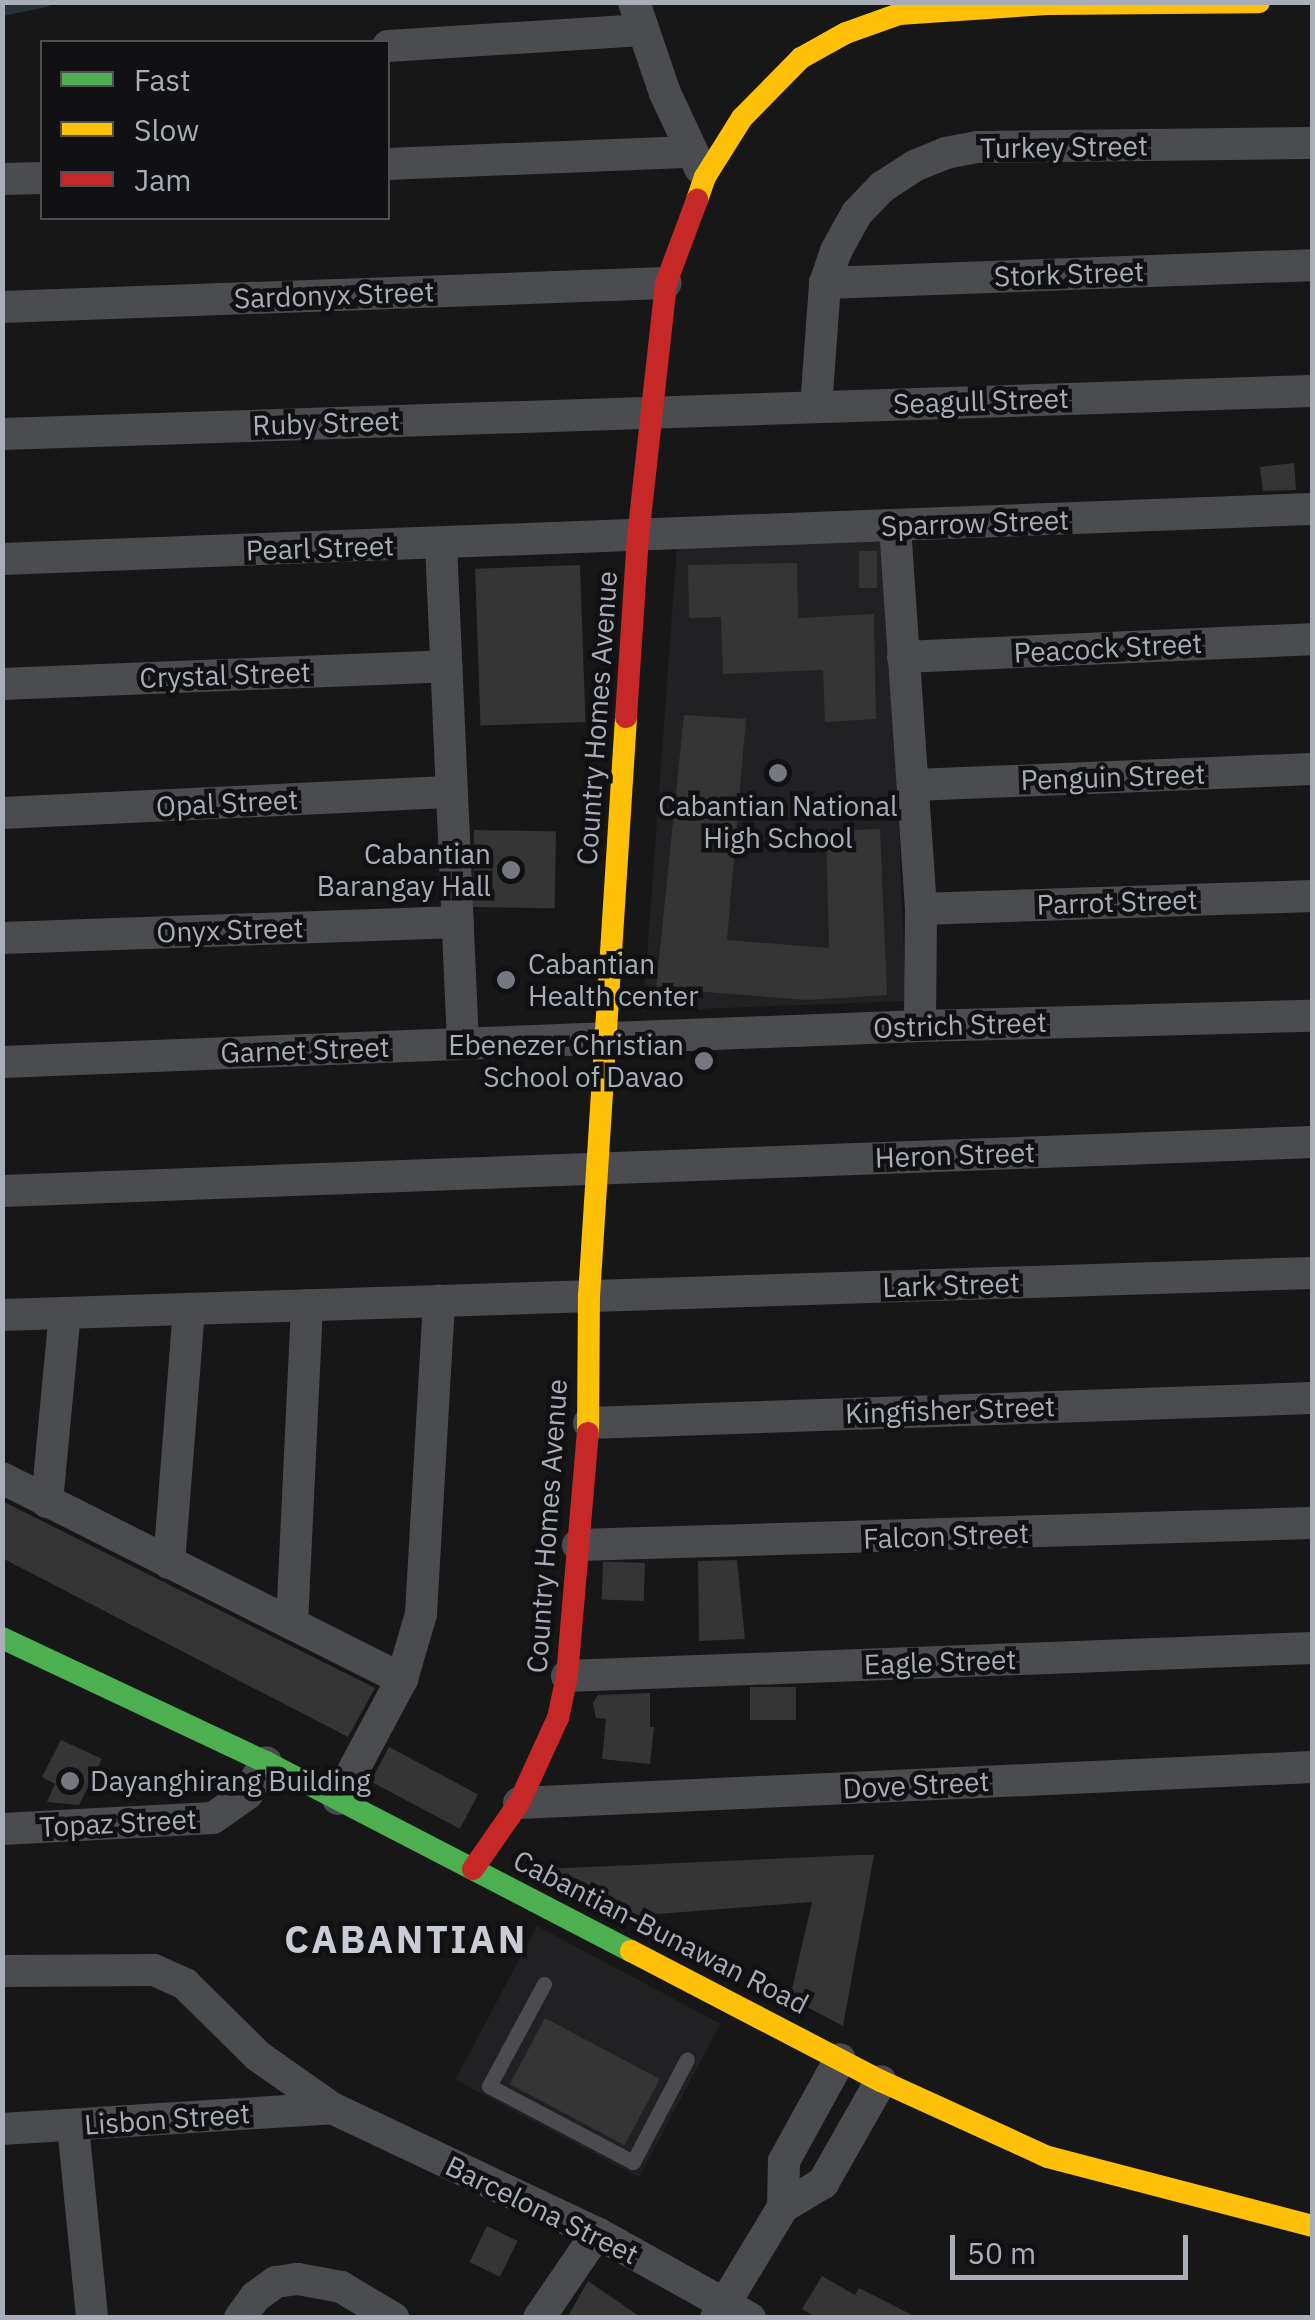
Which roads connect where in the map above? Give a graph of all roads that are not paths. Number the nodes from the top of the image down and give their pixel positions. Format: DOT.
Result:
graph roads {
  1 [pos="1259,2"];
  2 [pos="638,16"];
  3 [pos="390,46"];
  4 [pos="1312,143"];
  5 [pos="390,164"];
  6 [pos="697,164"];
  7 [pos="40,178"];
  8 [pos="2,180"];
  9 [pos="1312,265"];
  10 [pos="666,283"];
  11 [pos="825,283"];
  12 [pos="2,307"];
  13 [pos="1312,390"];
  14 [pos="816,406"];
  15 [pos="650,412"];
  16 [pos="2,434"];
  17 [pos="1312,509"];
  18 [pos="895,527"];
  19 [pos="638,537"];
  20 [pos="441,544"];
  21 [pos="2,559"];
  22 [pos="1312,638"];
  23 [pos="903,657"];
  24 [pos="447,666"];
  25 [pos="2,684"];
  26 [pos="1312,769"];
  27 [pos="914,785"];
  28 [pos="452,792"];
  29 [pos="2,813"];
  30 [pos="1312,896"];
  31 [pos="921,908"];
  32 [pos="458,922"];
  33 [pos="2,938"];
  34 [pos="1312,1016"];
  35 [pos="920,1026"];
  36 [pos="607,1039"];
  37 [pos="463,1044"];
  38 [pos="2,1062"];
  39 [pos="1312,1142"];
  40 [pos="598,1169"];
  41 [pos="2,1191"];
  42 [pos="1312,1273"];
  43 [pos="589,1296"];
  44 [pos="439,1301"];
  45 [pos="307,1305"];
  46 [pos="189,1308"];
  47 [pos="64,1313"];
  48 [pos="2,1315"];
  49 [pos="1312,1398"];
  50 [pos="588,1424"];
  51 [pos="2,1478"];
  52 [pos="47,1502"];
  53 [pos="1312,1523"];
  54 [pos="578,1545"];
  55 [pos="168,1563"];
  56 [pos="292,1624"];
  57 [pos="2,1638"];
  58 [pos="1312,1648"];
  59 [pos="567,1676"];
  60 [pos="402,1679"];
  61 [pos="266,1762"];
  62 [pos="1312,1767"];
  63 [pos="338,1800"];
  64 [pos="518,1804"];
  65 [pos="2,1829"];
  66 [pos="473,1869"];
  67 [pos="2,1971"];
  68 [pos="544,1984"];
  69 [pos="687,2059"];
  70 [pos="840,2059"];
  71 [pos="880,2080"];
  72 [pos="332,2108"];
  73 [pos="73,2126"];
  74 [pos="2,2129"];
  75 [pos="783,2206"];
  76 [pos="1312,2226"];
  77 [pos="597,2234"];
  78 [pos="730,2313"];
  79 [pos="92,2318"];
  80 [pos="240,2318"];
  81 [pos="393,2318"];
  82 [pos="538,2318"];
  1 -- 6 [label="main road, Country Homes Avenue"];
  2 -- 3 [label="street"];
  2 -- 6 [label="street"];
  4 -- 11 [label="street, Turkey Street"];
  5 -- 6 [label="street"];
  6 -- 10 [label="main road, Country Homes Avenue"];
  7 -- 8 [label="street"];
  9 -- 11 [label="street, Stork Street"];
  10 -- 12 [label="street, Sardonyx Street"];
  10 -- 15 [label="main road, Country Homes Avenue"];
  11 -- 14 [label="street, Turkey Street"];
  13 -- 14 [label="street, Seagull Street"];
  14 -- 15 [label="street, Seagull Street"];
  15 -- 16 [label="street, Ruby Street"];
  15 -- 19 [label="main road, Country Homes Avenue"];
  17 -- 18 [label="street, Sparrow Street"];
  18 -- 19 [label="street, Sparrow Street"];
  18 -- 23 [label="street"];
  19 -- 20 [label="street, Pearl Street"];
  19 -- 36 [label="main road, Country Homes Avenue"];
  20 -- 21 [label="street, Pearl Street"];
  20 -- 24 [label="street"];
  22 -- 23 [label="street, Peacock Street"];
  23 -- 27 [label="street"];
  24 -- 25 [label="street, Crystal Street"];
  24 -- 28 [label="street"];
  26 -- 27 [label="street, Penguin Street"];
  27 -- 31 [label="street"];
  28 -- 29 [label="street, Opal Street"];
  28 -- 32 [label="street"];
  30 -- 31 [label="street, Parrot Street"];
  31 -- 35 [label="street"];
  32 -- 33 [label="street, Onyx Street"];
  32 -- 37 [label="street"];
  34 -- 35 [label="street, Ostrich Street"];
  35 -- 36 [label="street, Ostrich Street"];
  36 -- 37 [label="street, Garnet Street"];
  36 -- 40 [label="main road, Country Homes Avenue"];
  37 -- 38 [label="street, Garnet Street"];
  39 -- 40 [label="street, Heron Street"];
  40 -- 41 [label="street, Heron Street"];
  40 -- 43 [label="main road, Country Homes Avenue"];
  42 -- 43 [label="street, Lark Street"];
  43 -- 44 [label="street, Lark Street"];
  43 -- 50 [label="main road, Country Homes Avenue"];
  44 -- 45 [label="street, Lark Street"];
  44 -- 60 [label="street"];
  45 -- 46 [label="street, Lark Street"];
  45 -- 56 [label="street"];
  46 -- 47 [label="street, Lark Street"];
  46 -- 55 [label="street"];
  47 -- 48 [label="street, Lark Street"];
  47 -- 52 [label="street"];
  49 -- 50 [label="street, Kingfisher Street"];
  50 -- 54 [label="main road, Country Homes Avenue"];
  51 -- 52 [label="street"];
  52 -- 55 [label="street"];
  53 -- 54 [label="street, Falcon Street"];
  54 -- 59 [label="main road, Country Homes Avenue"];
  55 -- 56 [label="street"];
  56 -- 60 [label="street"];
  57 -- 61 [label="main road, Cabantian-Bunawan Road"];
  58 -- 59 [label="street, Eagle Street"];
  59 -- 64 [label="main road, Country Homes Avenue"];
  60 -- 63 [label="street"];
  61 -- 63 [label="main road, Cabantian-Bunawan Road"];
  61 -- 65 [label="street, Topaz Street"];
  62 -- 64 [label="street, Dove Street"];
  63 -- 66 [label="main road, Cabantian-Bunawan Road"];
  64 -- 66 [label="main road, Country Homes Avenue"];
  66 -- 70 [label="main road, Cabantian-Bunawan Road"];
  67 -- 72 [label="street, Barcelona Street"];
  68 -- 69 [label="lane"];
  70 -- 71 [label="main road, Cabantian-Bunawan Road"];
  70 -- 75 [label="street"];
  71 -- 75 [label="street"];
  71 -- 76 [label="main road, Cabantian-Bunawan Road"];
  72 -- 73 [label="street, Lisbon Street"];
  72 -- 77 [label="street, Barcelona Street"];
  73 -- 74 [label="street, Lisbon Street"];
  73 -- 79 [label="street"];
  75 -- 78 [label="street"];
  77 -- 78 [label="street, Barcelona Street"];
  77 -- 82 [label="street"];
  80 -- 81 [label="street"];
}
